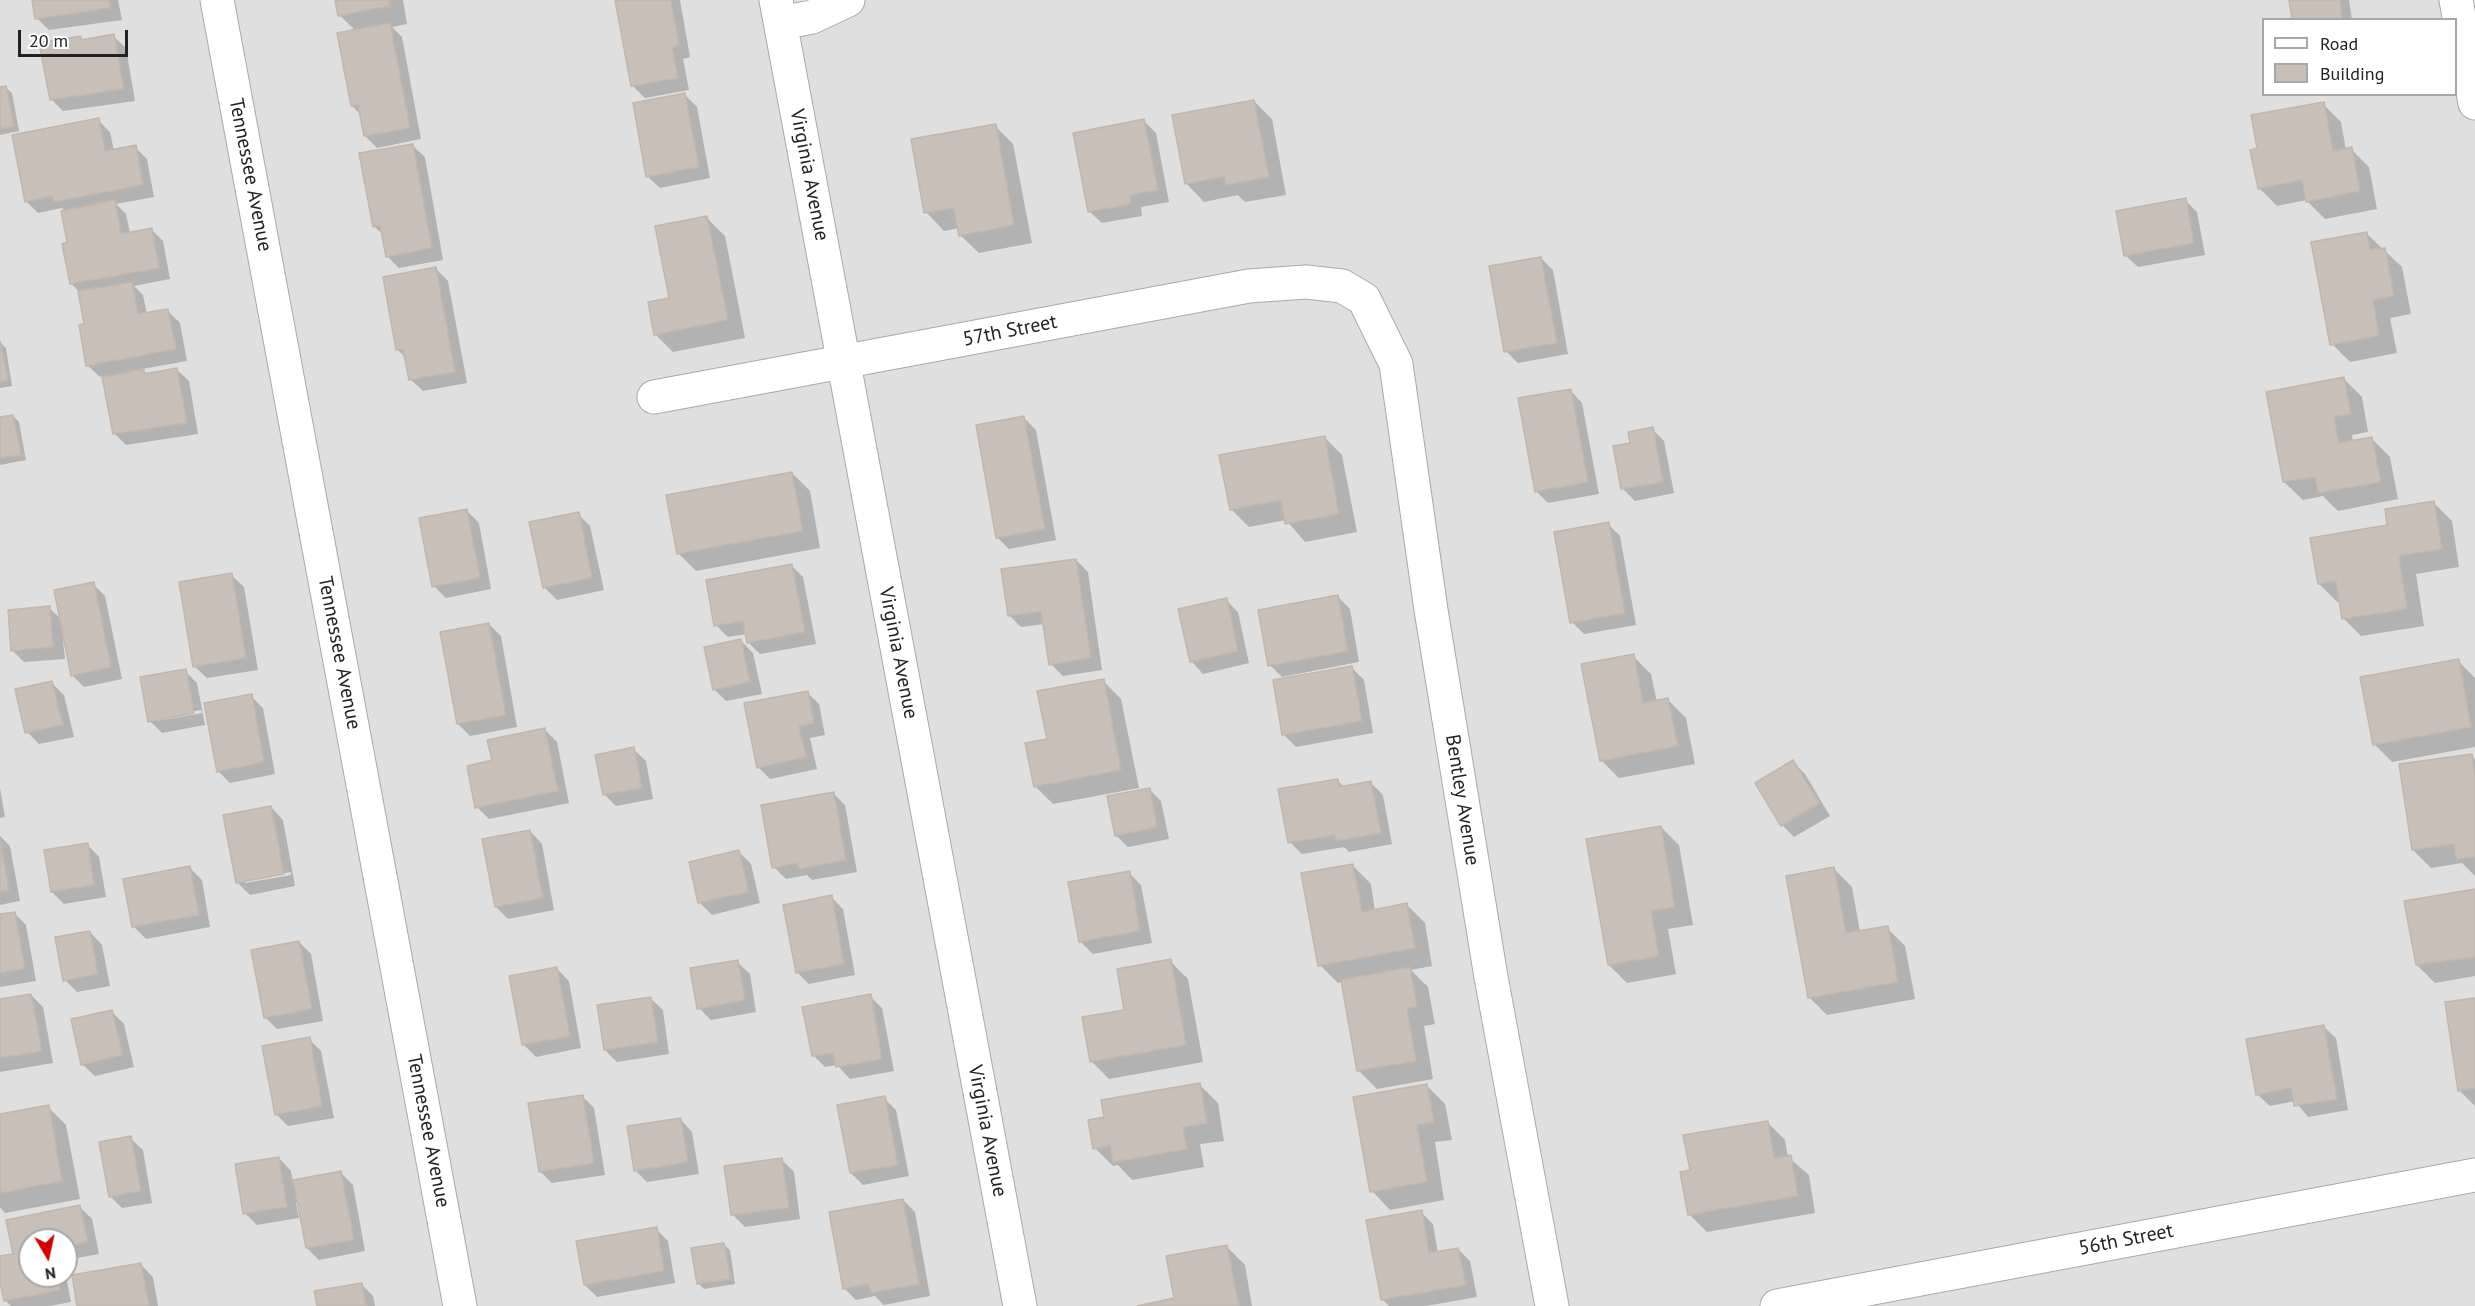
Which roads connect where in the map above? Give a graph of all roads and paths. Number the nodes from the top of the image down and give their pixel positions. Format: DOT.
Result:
graph roads {
  1 [pos="217,0"];
  2 [pos="848,0"];
  3 [pos="778,11"];
  4 [pos="2464,13"];
  5 [pos="2475,103"];
  6 [pos="1364,299"];
  7 [pos="844,362"];
  8 [pos="654,397"];
  9 [pos="2475,1175"];
  10 [pos="460,1306"];
  11 [pos="1020,1306"];
  12 [pos="1551,1306"];
  13 [pos="1777,1306"];
  1 -- 10 [label="street, Tennessee Avenue"];
  2 -- 3 [label="street"];
  3 -- 7 [label="street, Virginia Avenue"];
  4 -- 5 [label="street"];
  6 -- 7 [label="street, 57th Street"];
  6 -- 12 [label="street, Bentley Avenue"];
  7 -- 8 [label="street, 57th Street"];
  7 -- 11 [label="street, Virginia Avenue"];
  9 -- 13 [label="street, 56th Street"];
}
